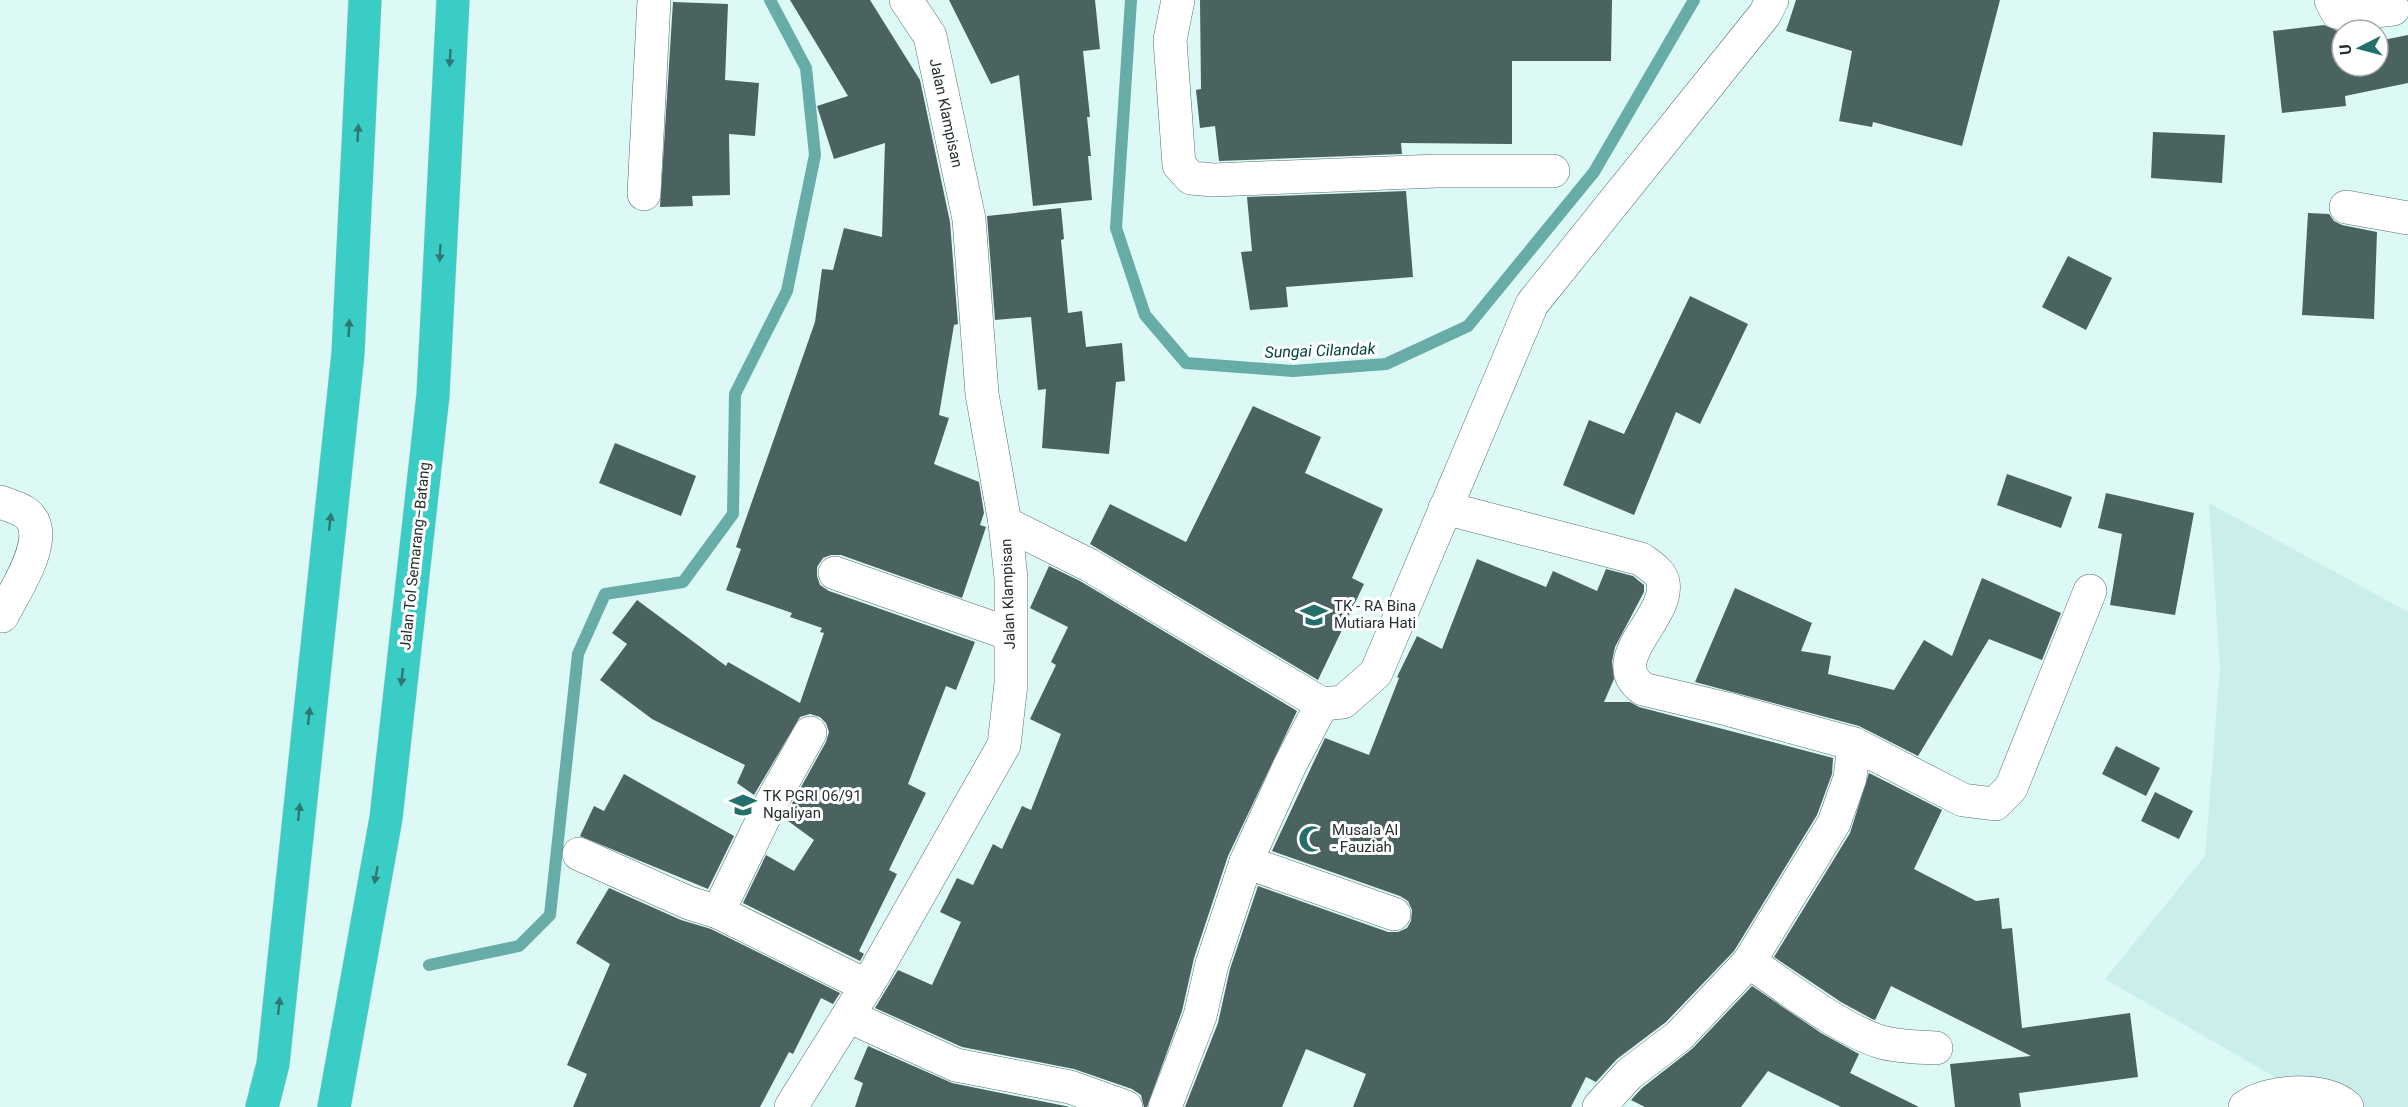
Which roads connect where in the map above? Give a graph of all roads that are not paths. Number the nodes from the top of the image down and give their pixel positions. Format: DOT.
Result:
graph roads {
  1 [pos="365,0"];
  2 [pos="453,0"];
  3 [pos="654,0"];
  4 [pos="906,0"];
  5 [pos="1178,0"];
  6 [pos="1772,0"];
  7 [pos="2331,0"];
  8 [pos="2398,6"];
  9 [pos="1553,171"];
  10 [pos="644,194"];
  11 [pos="2346,207"];
  12 [pos="2408,218"];
  13 [pos="0,502"];
  14 [pos="1445,508"];
  15 [pos="1005,523"];
  16 [pos="836,573"];
  17 [pos="2090,591"];
  18 [pos="2,616"];
  19 [pos="1011,634"];
  20 [pos="1322,704"];
  21 [pos="810,733"];
  22 [pos="1854,744"];
  23 [pos="579,854"];
  24 [pos="1246,862"];
  25 [pos="718,912"];
  26 [pos="1394,914"];
  27 [pos="1749,962"];
  28 [pos="867,986"];
  29 [pos="848,1016"];
  30 [pos="1936,1048"];
  31 [pos="338,1092"];
  32 [pos="262,1107"];
  33 [pos="791,1107"];
  34 [pos="1126,1107"];
  35 [pos="1165,1107"];
  36 [pos="1599,1107"];
  37 [pos="2245,1107"];
  38 [pos="2347,1107"];
  32 -- 1 [label="highway, one-way"];
  2 -- 31 [label="highway, Jalan Tol Semarang–Batang, one-way"];
  3 -- 10 [label="street"];
  4 -- 15 [label="street, Jalan Klampisan"];
  5 -- 9 [label="street"];
  6 -- 14 [label="street"];
  7 -- 8 [label="street"];
  11 -- 12 [label="street"];
  13 -- 18 [label="street"];
  14 -- 20 [label="street"];
  14 -- 22 [label="street"];
  15 -- 19 [label="street, Jalan Klampisan"];
  15 -- 20 [label="street"];
  16 -- 19 [label="street"];
  17 -- 22 [label="street"];
  19 -- 28 [label="street, Jalan Klampisan"];
  20 -- 24 [label="street"];
  21 -- 25 [label="street"];
  22 -- 27 [label="street"];
  23 -- 25 [label="street"];
  24 -- 26 [label="street"];
  24 -- 35 [label="street"];
  25 -- 28 [label="street"];
  27 -- 30 [label="street"];
  27 -- 36 [label="street"];
  28 -- 29 [label="street, Jalan Klampisan"];
  29 -- 33 [label="street, Jalan Klampisan"];
  29 -- 34 [label="street"];
  37 -- 38 [label="street"];
}
